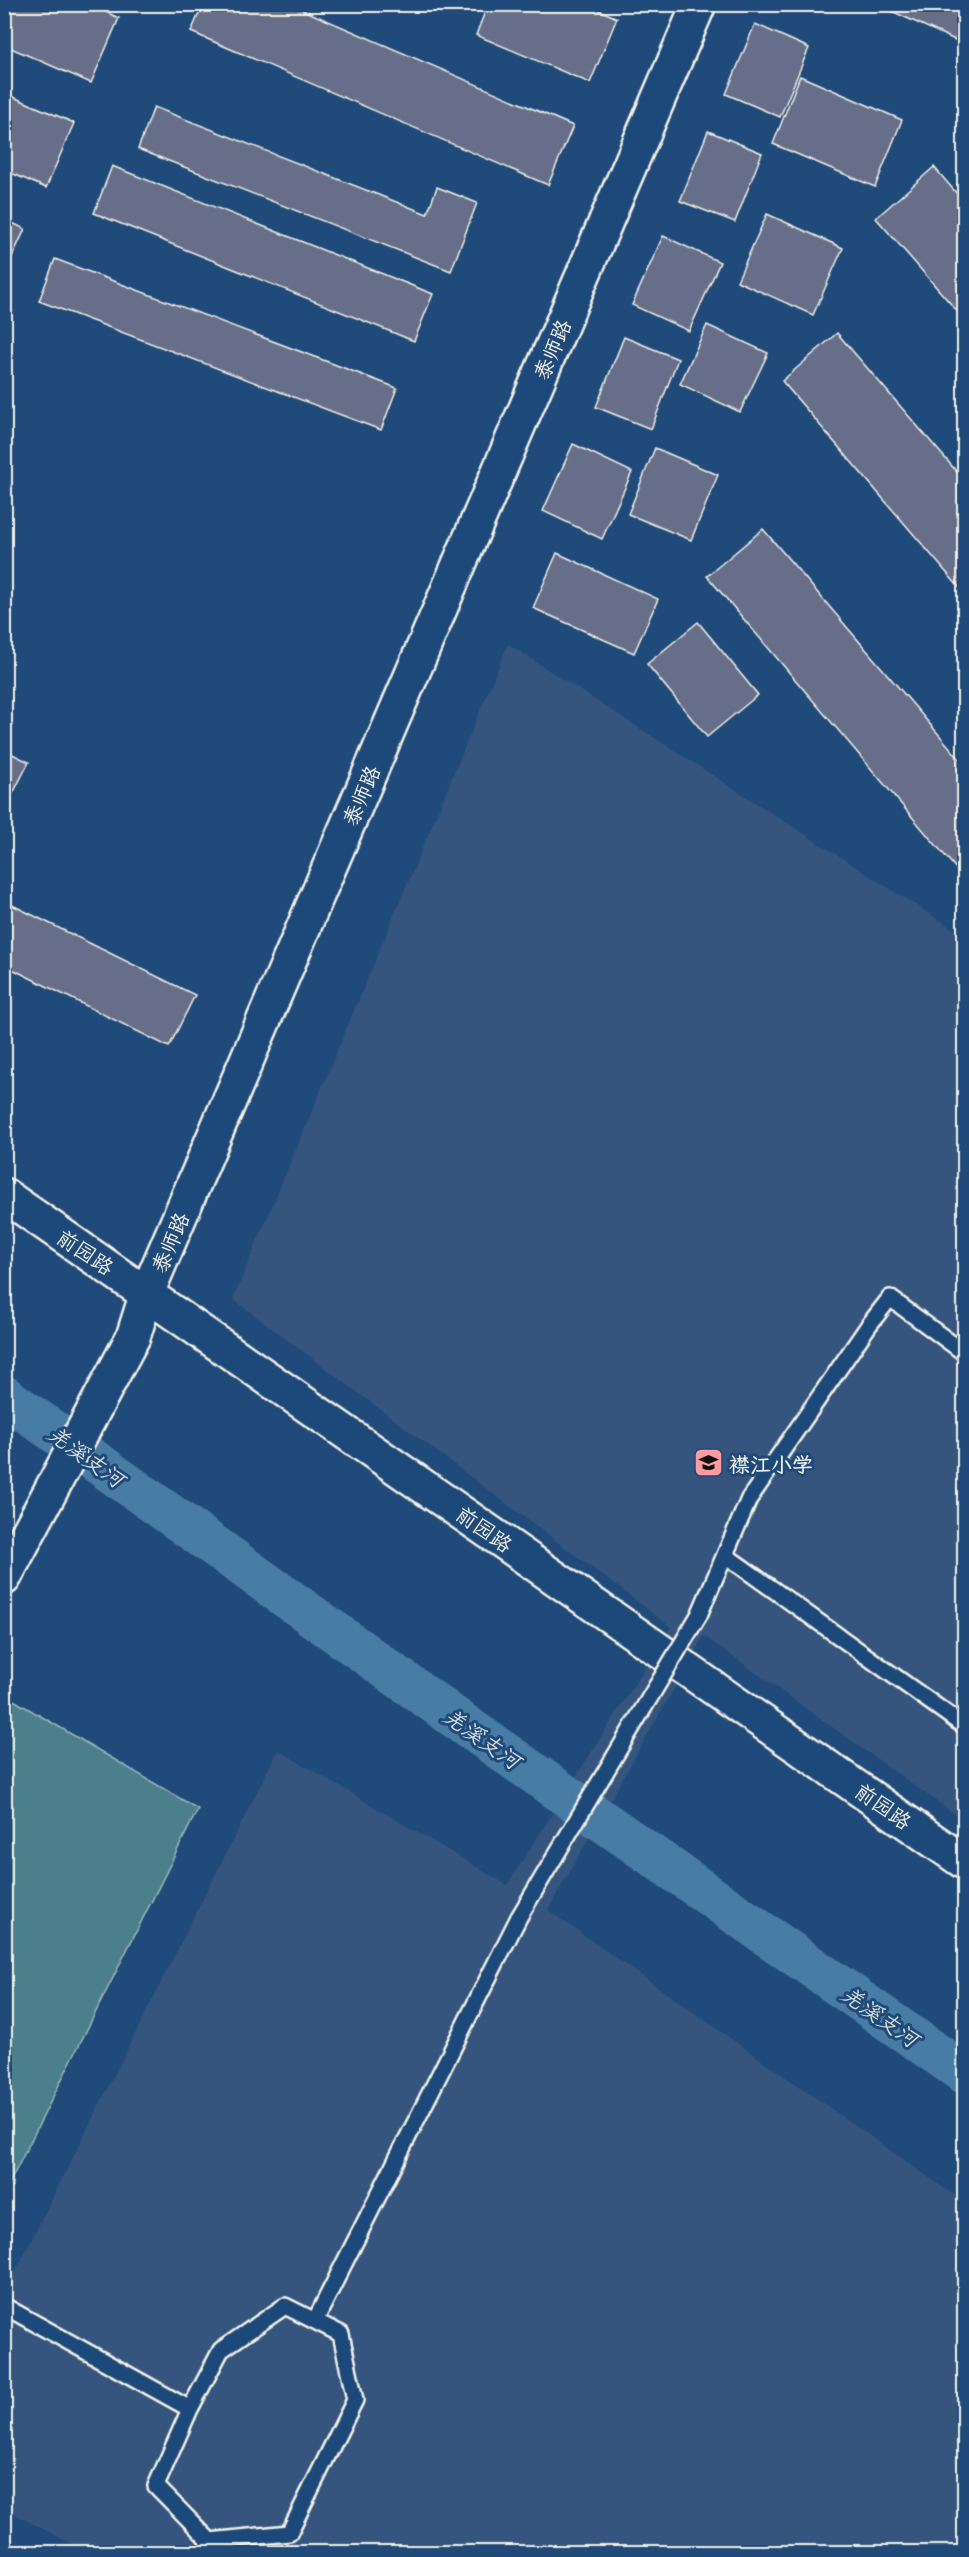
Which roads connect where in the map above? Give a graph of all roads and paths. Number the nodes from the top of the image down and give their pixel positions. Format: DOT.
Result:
graph roads {
  1 [pos="699,4"];
  2 [pos="4,1195"];
  3 [pos="147,1293"];
  4 [pos="964,1351"];
  5 [pos="725,1555"];
  6 [pos="4,1578"];
  7 [pos="964,1726"];
  8 [pos="964,1862"];
  9 [pos="4,2306"];
  10 [pos="315,2321"];
  11 [pos="190,2409"];
  12 [pos="208,2547"];
  1 -- 3 [label="street, 泰师路"];
  2 -- 3 [label="street, 前园路"];
  3 -- 6 [label="street, 泰师路"];
  3 -- 8 [label="street, 前园路"];
  4 -- 5 [label="lane"];
  5 -- 7 [label="lane"];
  5 -- 10 [label="lane, bridge"];
  9 -- 11 [label="lane"];
  10 -- 11 [label="lane"];
  10 -- 12 [label="lane"];
  11 -- 12 [label="lane"];
}
